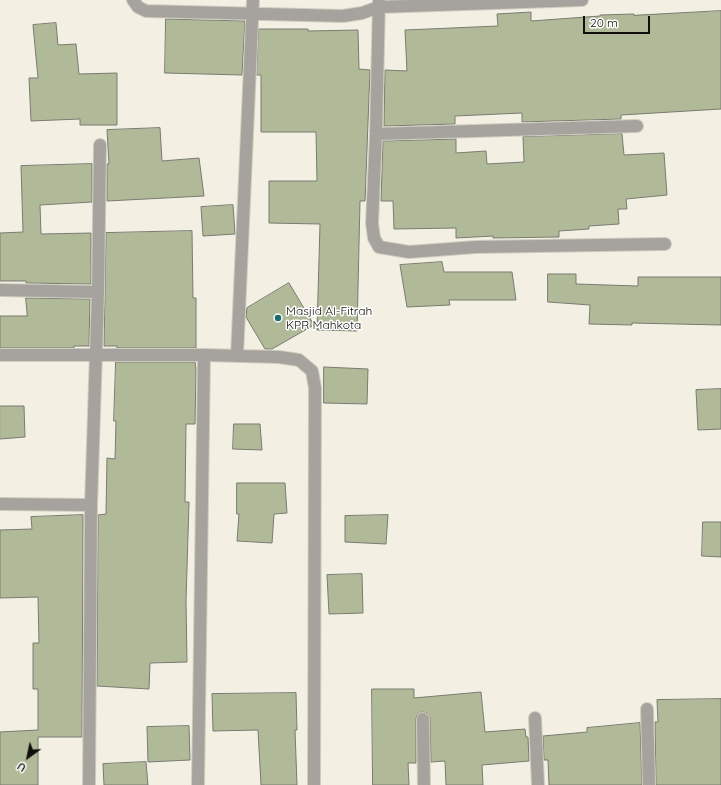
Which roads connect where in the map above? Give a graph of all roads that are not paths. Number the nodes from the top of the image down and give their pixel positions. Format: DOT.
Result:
graph roads {
  1 [pos="133,0"];
  2 [pos="253,0"];
  3 [pos="582,0"];
  4 [pos="379,3"];
  5 [pos="253,13"];
  6 [pos="637,126"];
  7 [pos="376,134"];
  8 [pos="100,145"];
  9 [pos="665,244"];
  10 [pos="0,290"];
  11 [pos="98,292"];
  12 [pos="0,355"];
  13 [pos="95,355"];
  14 [pos="204,355"];
  15 [pos="237,356"];
  16 [pos="0,504"];
  17 [pos="91,505"];
  18 [pos="647,709"];
  19 [pos="535,718"];
  20 [pos="423,719"];
  21 [pos="90,785"];
  22 [pos="198,785"];
  23 [pos="314,785"];
  24 [pos="424,785"];
  25 [pos="538,785"];
  26 [pos="649,785"];
  1 -- 5 [label="street"];
  2 -- 5 [label="street"];
  3 -- 4 [label="street"];
  4 -- 5 [label="street"];
  4 -- 7 [label="street"];
  5 -- 15 [label="street"];
  6 -- 7 [label="street"];
  7 -- 9 [label="street"];
  8 -- 11 [label="street"];
  10 -- 11 [label="street"];
  11 -- 13 [label="street"];
  12 -- 13 [label="street"];
  13 -- 14 [label="street"];
  13 -- 17 [label="street"];
  14 -- 15 [label="street"];
  14 -- 22 [label="street"];
  15 -- 23 [label="street"];
  16 -- 17 [label="street"];
  17 -- 21 [label="street"];
  18 -- 26 [label="street"];
  19 -- 25 [label="street"];
  20 -- 24 [label="street"];
}
